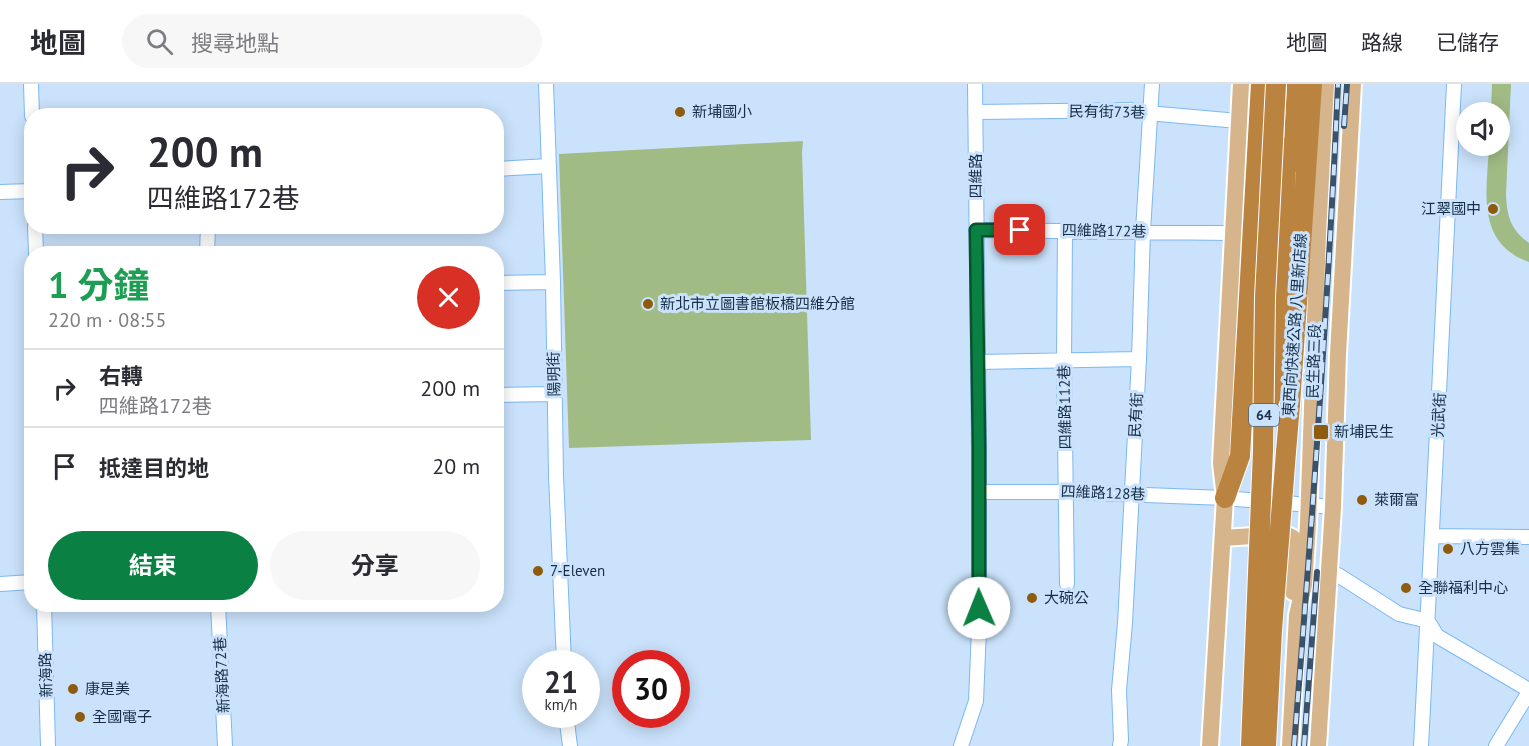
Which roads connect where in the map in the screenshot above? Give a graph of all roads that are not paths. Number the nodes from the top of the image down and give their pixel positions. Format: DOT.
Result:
graph roads {
  1 [pos="31,84"];
  2 [pos="546,84"];
  3 [pos="975,84"];
  4 [pos="1152,84"];
  5 [pos="1241,84"];
  6 [pos="1261,84"];
  7 [pos="1276,84"];
  8 [pos="1290,84"];
  9 [pos="1297,84"];
  10 [pos="1312,84"];
  11 [pos="1326,84"];
  12 [pos="1353,84"];
  13 [pos="1454,84"];
  14 [pos="32,108"];
  15 [pos="975,112"];
  16 [pos="1150,112"];
  17 [pos="1238,121"];
  18 [pos="549,166"];
  19 [pos="504,169"];
  20 [pos="24,191"];
  21 [pos="0,192"];
  22 [pos="976,230"];
  23 [pos="1065,231"];
  24 [pos="1143,231"];
  25 [pos="1232,233"];
  26 [pos="1318,234"];
  27 [pos="553,282"];
  28 [pos="504,283"];
  29 [pos="1341,294"];
  30 [pos="1138,359"];
  31 [pos="1064,360"];
  32 [pos="978,362"];
  33 [pos="554,394"];
  34 [pos="504,395"];
  35 [pos="1263,451"];
  36 [pos="1286,452"];
  37 [pos="980,492"];
  38 [pos="1066,492"];
  39 [pos="1131,494"];
  40 [pos="1226,498"];
  41 [pos="1309,505"];
  42 [pos="1333,507"];
  43 [pos="1432,536"];
  44 [pos="1529,537"];
  45 [pos="1223,538"];
  46 [pos="1328,573"];
  47 [pos="24,582"];
  48 [pos="0,584"];
  49 [pos="1067,584"];
  50 [pos="44,612"];
  51 [pos="218,612"];
  52 [pos="1297,615"];
  53 [pos="1428,621"];
  54 [pos="563,650"];
  55 [pos="1529,691"];
  56 [pos="568,728"];
  57 [pos="48,746"];
  58 [pos="225,746"];
  59 [pos="570,746"];
  60 [pos="961,746"];
  61 [pos="1120,746"];
  62 [pos="1210,746"];
  63 [pos="1251,746"];
  64 [pos="1266,746"];
  65 [pos="1290,746"];
  66 [pos="1318,746"];
  67 [pos="1421,746"];
  68 [pos="1496,746"];
  1 -- 14 [label="street"];
  2 -- 18 [label="street, 陽明街"];
  3 -- 15 [label="street, 四維路"];
  4 -- 16 [label="street, 民有街"];
  5 -- 17 [label="main road"];
  6 -- 40 [label="highway"];
  7 -- 35 [label="highway, 東西向快速公路 八里新店線 / 64, bridge"];
  8 -- 35 [label="highway, bridge"];
  9 -- 36 [label="highway"];
  10 -- 36 [label="highway, 東西向快速公路 八里新店線 / 64"];
  11 -- 26 [label="main road, 民生路三段"];
  12 -- 29 [label="main road, 民生路三段"];
  13 -- 43 [label="street, 光武街"];
  15 -- 16 [label="street, 民有街73巷"];
  15 -- 22 [label="street, 四維路"];
  16 -- 17 [label="street, 民有街73巷"];
  16 -- 24 [label="street, 民有街"];
  17 -- 25 [label="main road"];
  18 -- 19 [label="street"];
  18 -- 27 [label="street, 陽明街"];
  20 -- 21 [label="street"];
  22 -- 23 [label="street, 四維路172巷"];
  22 -- 32 [label="street, 四維路"];
  23 -- 24 [label="street, 四維路172巷"];
  23 -- 31 [label="street, 四維路112巷"];
  24 -- 25 [label="street, 四維路172巷"];
  24 -- 30 [label="street, 民有街"];
  25 -- 40 [label="main road"];
  26 -- 29 [label="main road"];
  26 -- 41 [label="main road, 民生路三段"];
  27 -- 28 [label="street"];
  27 -- 33 [label="street, 陽明街"];
  29 -- 42 [label="main road, 民生路三段"];
  30 -- 31 [label="street"];
  30 -- 39 [label="street, 民有街"];
  31 -- 32 [label="street"];
  31 -- 38 [label="street, 四維路112巷"];
  32 -- 37 [label="street, 四維路"];
  33 -- 34 [label="street"];
  33 -- 54 [label="street, 陽明街"];
  35 -- 63 [label="highway, 東西向快速公路 八里新店線 / 64, bridge"];
  36 -- 64 [label="highway, 東西向快速公路 八里新店線 / 64, bridge"];
  37 -- 38 [label="street, 四維路128巷"];
  37 -- 60 [label="street, 四維路"];
  38 -- 39 [label="street, 四維路128巷"];
  38 -- 49 [label="street, 四維路112巷"];
  39 -- 40 [label="street, 四維路128巷"];
  39 -- 61 [label="street, 民有街"];
  40 -- 41 [label="street, 四維路128巷"];
  40 -- 45 [label="main road"];
  41 -- 42 [label="street, 四維路128巷"];
  41 -- 52 [label="main road, 民生路三段"];
  42 -- 46 [label="main road, 民生路三段"];
  43 -- 44 [label="street"];
  43 -- 53 [label="street, 光武街"];
  45 -- 52 [label="main road"];
  45 -- 62 [label="main road"];
  46 -- 53 [label="street"];
  46 -- 66 [label="main road, 民生路三段"];
  47 -- 48 [label="street"];
  50 -- 57 [label="street, 新海路"];
  51 -- 58 [label="street, 新海路72巷"];
  52 -- 65 [label="main road, 民生路三段"];
  53 -- 55 [label="street"];
  53 -- 67 [label="street, 光武街"];
  55 -- 68 [label="street"];
  56 -- 59 [label="street"];
}
